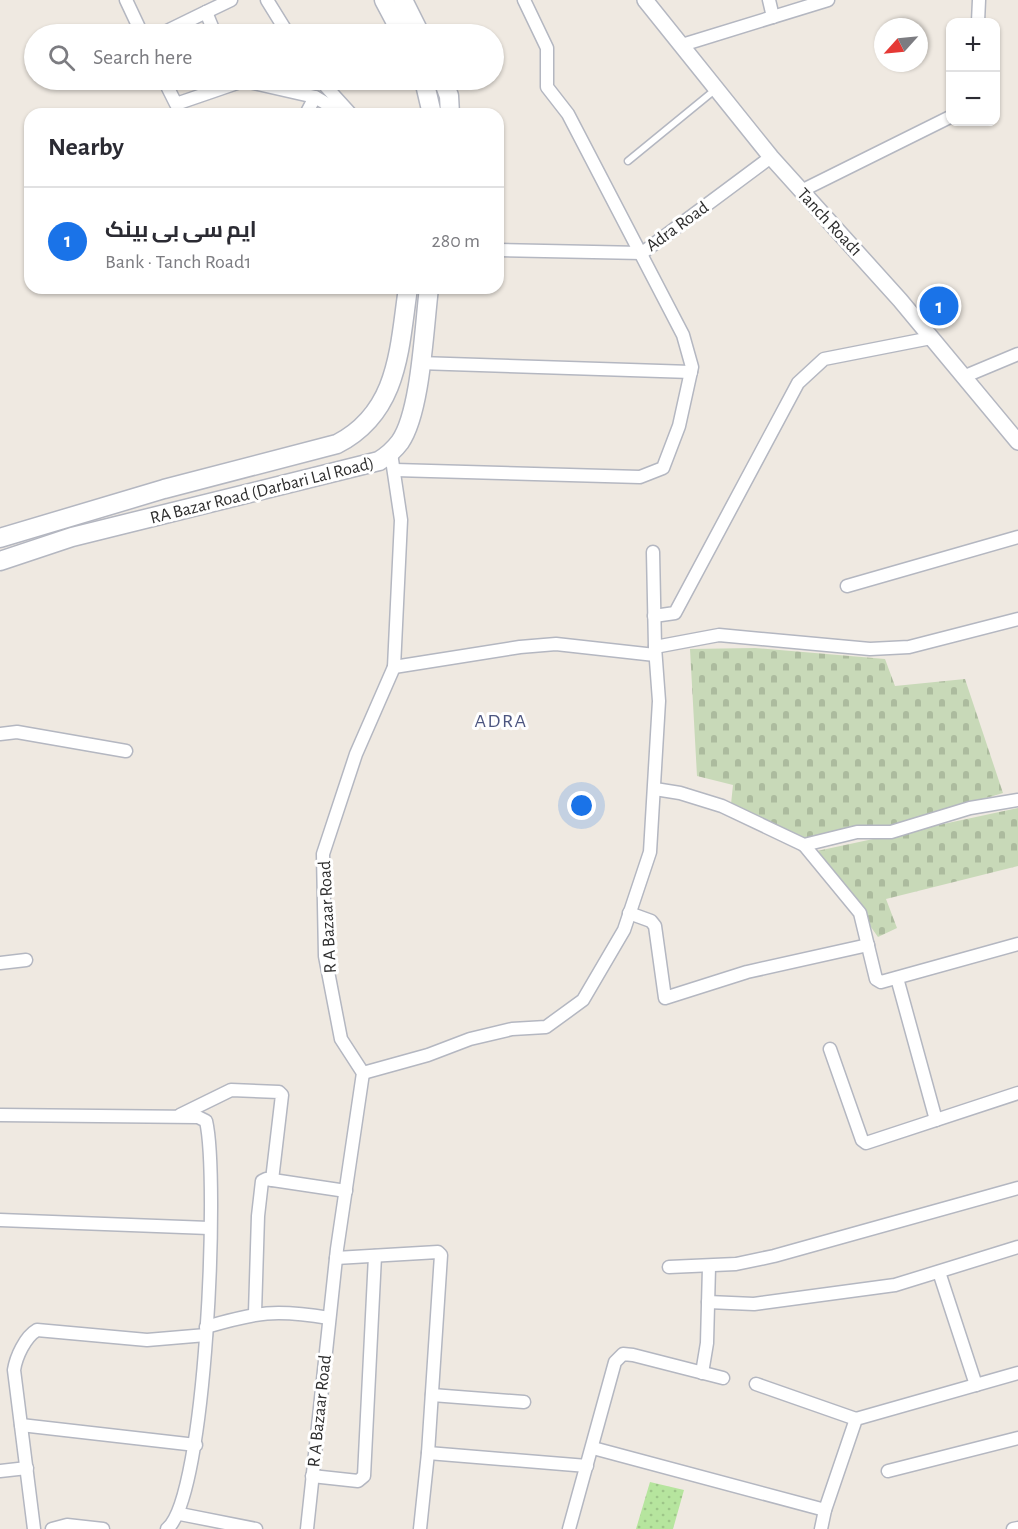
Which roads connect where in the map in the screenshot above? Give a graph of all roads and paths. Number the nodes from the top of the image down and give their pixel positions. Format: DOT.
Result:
graph roads {
  1 [pos="126,0"];
  2 [pos="231,0"];
  3 [pos="267,0"];
  4 [pos="384,0"];
  5 [pos="403,0"];
  6 [pos="524,0"];
  7 [pos="645,0"];
  8 [pos="769,0"];
  9 [pos="828,0"];
  10 [pos="978,0"];
  11 [pos="206,12"];
  12 [pos="773,17"];
  13 [pos="978,18"];
  14 [pos="137,24"];
  15 [pos="181,24"];
  16 [pos="211,24"];
  17 [pos="282,24"];
  18 [pos="397,24"];
  19 [pos="415,24"];
  20 [pos="682,45"];
  21 [pos="716,89"];
  22 [pos="168,90"];
  23 [pos="219,90"];
  24 [pos="285,90"];
  25 [pos="329,90"];
  26 [pos="426,90"];
  27 [pos="447,90"];
  28 [pos="315,97"];
  29 [pos="176,108"];
  30 [pos="178,108"];
  31 [pos="309,108"];
  32 [pos="334,108"];
  33 [pos="346,108"];
  34 [pos="431,108"];
  35 [pos="450,108"];
  36 [pos="946,119"];
  37 [pos="771,157"];
  38 [pos="628,161"];
  39 [pos="801,191"];
  40 [pos="504,250"];
  41 [pos="642,252"];
  42 [pos="407,294"];
  43 [pos="428,294"];
  44 [pos="931,338"];
  45 [pos="1018,354"];
  46 [pos="419,363"];
  47 [pos="691,372"];
  48 [pos="963,377"];
  49 [pos="1018,442"];
  50 [pos="393,461"];
  51 [pos="4,536"];
  52 [pos="1018,537"];
  53 [pos="653,552"];
  54 [pos="0,561"];
  55 [pos="847,586"];
  56 [pos="654,616"];
  57 [pos="1018,619"];
  58 [pos="655,651"];
  59 [pos="394,667"];
  60 [pos="0,734"];
  61 [pos="126,751"];
  62 [pos="655,789"];
  63 [pos="1018,800"];
  64 [pos="804,844"];
  65 [pos="629,913"];
  66 [pos="1018,944"];
  67 [pos="868,945"];
  68 [pos="26,960"];
  69 [pos="0,963"];
  70 [pos="897,978"];
  71 [pos="830,1049"];
  72 [pos="363,1073"];
  73 [pos="1018,1093"];
  74 [pos="0,1115"];
  75 [pos="176,1117"];
  76 [pos="936,1119"];
  77 [pos="272,1180"];
  78 [pos="1018,1188"];
  79 [pos="346,1191"];
  80 [pos="0,1220"];
  81 [pos="210,1228"];
  82 [pos="1018,1247"];
  83 [pos="375,1256"];
  84 [pos="336,1258"];
  85 [pos="709,1266"];
  86 [pos="669,1267"];
  87 [pos="939,1272"];
  88 [pos="708,1302"];
  89 [pos="255,1313"];
  90 [pos="329,1318"];
  91 [pos="206,1331"];
  92 [pos="14,1370"];
  93 [pos="0,1372"];
  94 [pos="702,1373"];
  95 [pos="1018,1373"];
  96 [pos="723,1378"];
  97 [pos="756,1384"];
  98 [pos="976,1385"];
  99 [pos="432,1395"];
  100 [pos="524,1402"];
  101 [pos="856,1419"];
  102 [pos="21,1425"];
  103 [pos="1018,1438"];
  104 [pos="196,1445"];
  105 [pos="593,1448"];
  106 [pos="428,1453"];
  107 [pos="587,1466"];
  108 [pos="27,1468"];
  109 [pos="0,1471"];
  110 [pos="888,1471"];
  111 [pos="312,1476"];
  112 [pos="825,1510"];
  113 [pos="180,1514"];
  114 [pos="1018,1528"];
  115 [pos="34,1529"];
  116 [pos="52,1529"];
  117 [pos="103,1529"];
  118 [pos="167,1529"];
  119 [pos="256,1529"];
  120 [pos="307,1529"];
  121 [pos="420,1529"];
  122 [pos="568,1529"];
  123 [pos="821,1529"];
  124 [pos="1013,1529"];
  1 -- 14 [label="street"];
  2 -- 11 [label="street"];
  3 -- 17 [label="street"];
  4 -- 18 [label="main road"];
  5 -- 19 [label="main road"];
  6 -- 41 [label="street"];
  7 -- 20 [label="street, Tanch Road1"];
  8 -- 12 [label="street"];
  9 -- 12 [label="street"];
  10 -- 13 [label="street"];
  11 -- 15 [label="street"];
  11 -- 16 [label="street"];
  12 -- 20 [label="street"];
  20 -- 21 [label="street, Tanch Road1"];
  21 -- 37 [label="street, Tanch Road1"];
  21 -- 38 [label="lane"];
  22 -- 29 [label="street"];
  23 -- 30 [label="street"];
  24 -- 28 [label="street"];
  25 -- 33 [label="street"];
  26 -- 34 [label="main road"];
  27 -- 35 [label="main road"];
  28 -- 31 [label="street"];
  28 -- 32 [label="street"];
  36 -- 39 [label="street"];
  37 -- 39 [label="street, Tanch Road1"];
  37 -- 41 [label="street, Adra Road"];
  39 -- 44 [label="street, Tanch Road1"];
  40 -- 41 [label="street, Adra Road"];
  41 -- 47 [label="street"];
  42 -- 51 [label="main road, RA Bazar Road (Darbari Lal Road)"];
  43 -- 46 [label="main road, RA Bazar Road (Darbari Lal Road)"];
  44 -- 48 [label="street, Tanch Road1"];
  44 -- 56 [label="street"];
  45 -- 48 [label="street"];
  46 -- 47 [label="street"];
  46 -- 50 [label="main road, RA Bazar Road (Darbari Lal Road)"];
  47 -- 50 [label="street"];
  48 -- 49 [label="street, Tanch Road1"];
  50 -- 54 [label="main road, RA Bazar Road (Darbari Lal Road)"];
  50 -- 59 [label="street, R A Bazaar Road"];
  52 -- 55 [label="street"];
  53 -- 56 [label="street"];
  56 -- 58 [label="street"];
  57 -- 58 [label="street"];
  58 -- 59 [label="street"];
  58 -- 62 [label="street"];
  59 -- 72 [label="street, R A Bazaar Road"];
  60 -- 61 [label="street"];
  62 -- 64 [label="street"];
  62 -- 65 [label="street"];
  63 -- 64 [label="street"];
  64 -- 67 [label="street"];
  65 -- 67 [label="street"];
  65 -- 72 [label="street"];
  66 -- 70 [label="street"];
  67 -- 70 [label="street"];
  68 -- 69 [label="street"];
  70 -- 76 [label="street"];
  71 -- 76 [label="street"];
  72 -- 79 [label="street, R A Bazaar Road"];
  73 -- 76 [label="street"];
  74 -- 75 [label="street"];
  75 -- 77 [label="street"];
  75 -- 81 [label="street"];
  77 -- 79 [label="street"];
  77 -- 89 [label="street"];
  78 -- 85 [label="street"];
  79 -- 84 [label="street, R A Bazaar Road"];
  80 -- 81 [label="street"];
  81 -- 91 [label="street"];
  82 -- 87 [label="street"];
  83 -- 84 [label="street"];
  83 -- 99 [label="street"];
  83 -- 111 [label="street"];
  84 -- 90 [label="street, R A Bazaar Road"];
  85 -- 86 [label="street"];
  85 -- 88 [label="street"];
  87 -- 88 [label="street"];
  87 -- 98 [label="street"];
  88 -- 94 [label="street"];
  89 -- 90 [label="street"];
  89 -- 91 [label="street"];
  90 -- 111 [label="street, R A Bazaar Road"];
  91 -- 92 [label="street"];
  91 -- 104 [label="street"];
  92 -- 93 [label="street"];
  92 -- 102 [label="street"];
  94 -- 96 [label="street"];
  94 -- 105 [label="street"];
  95 -- 98 [label="street"];
  97 -- 101 [label="street"];
  98 -- 101 [label="street"];
  99 -- 100 [label="street"];
  99 -- 106 [label="street"];
  101 -- 112 [label="street"];
  102 -- 104 [label="street"];
  102 -- 108 [label="street"];
  103 -- 110 [label="street"];
  104 -- 113 [label="street"];
  105 -- 107 [label="street"];
  105 -- 112 [label="street"];
  106 -- 107 [label="street"];
  106 -- 121 [label="street"];
  107 -- 122 [label="street"];
  108 -- 109 [label="street"];
  108 -- 115 [label="street"];
  111 -- 120 [label="street, R A Bazaar Road"];
  112 -- 123 [label="street"];
  113 -- 118 [label="street"];
  113 -- 119 [label="street"];
  114 -- 124 [label="street"];
  116 -- 117 [label="street"];
}
